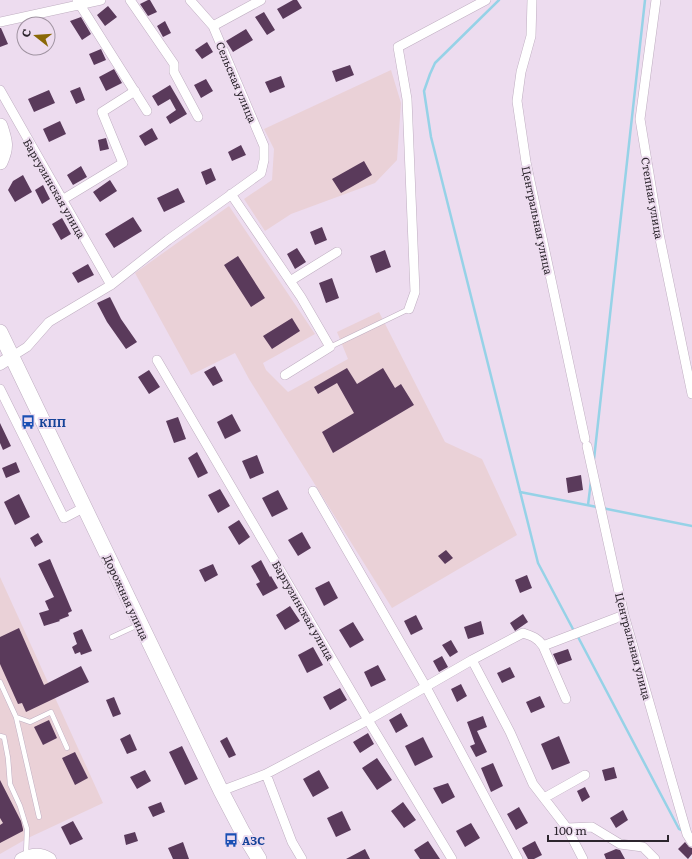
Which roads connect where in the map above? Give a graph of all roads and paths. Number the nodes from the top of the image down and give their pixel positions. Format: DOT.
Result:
graph roads {
  1 [pos="100,0"];
  2 [pos="130,0"];
  3 [pos="190,0"];
  4 [pos="261,0"];
  5 [pos="486,0"];
  6 [pos="532,0"];
  7 [pos="656,0"];
  8 [pos="78,2"];
  9 [pos="0,22"];
  10 [pos="213,26"];
  11 [pos="0,90"];
  12 [pos="135,91"];
  13 [pos="147,110"];
  14 [pos="198,117"];
  15 [pos="0,126"];
  16 [pos="0,161"];
  17 [pos="231,194"];
  18 [pos="62,200"];
  19 [pos="336,252"];
  20 [pos="290,281"];
  21 [pos="111,285"];
  22 [pos="410,309"];
  23 [pos="0,332"];
  24 [pos="330,347"];
  25 [pos="6,360"];
  26 [pos="157,360"];
  27 [pos="285,374"];
  28 [pos="0,389"];
  29 [pos="692,394"];
  30 [pos="313,491"];
  31 [pos="85,507"];
  32 [pos="624,615"];
  33 [pos="140,624"];
  34 [pos="112,637"];
  35 [pos="543,646"];
  36 [pos="472,660"];
  37 [pos="0,682"];
  38 [pos="426,687"];
  39 [pos="566,699"];
  40 [pos="16,717"];
  41 [pos="368,720"];
  42 [pos="0,736"];
  43 [pos="68,748"];
  44 [pos="266,774"];
  45 [pos="585,775"];
  46 [pos="221,791"];
  47 [pos="544,798"];
  48 [pos="39,817"];
  49 [pos="567,828"];
  50 [pos="692,842"];
  51 [pos="23,858"];
  52 [pos="50,859"];
  53 [pos="259,859"];
  54 [pos="302,859"];
  55 [pos="452,859"];
  56 [pos="518,859"];
  57 [pos="583,859"];
  58 [pos="655,859"];
  1 -- 8 [label="street"];
  2 -- 14 [label="street"];
  3 -- 10 [label="street, Сельская улица"];
  4 -- 10 [label="street"];
  5 -- 22 [label="street"];
  6 -- 32 [label="street, Центральная улица"];
  7 -- 29 [label="street, Степная улица"];
  8 -- 9 [label="street"];
  8 -- 12 [label="street"];
  10 -- 17 [label="street, Сельская улица"];
  11 -- 18 [label="street, Баргузинская улица"];
  12 -- 13 [label="street"];
  12 -- 18 [label="street"];
  15 -- 16 [label="main road"];
  17 -- 20 [label="street"];
  17 -- 21 [label="street"];
  18 -- 21 [label="street, Баргузинская улица"];
  19 -- 20 [label="street"];
  20 -- 24 [label="street"];
  21 -- 25 [label="street"];
  22 -- 24 [label="lane"];
  23 -- 25 [label="main road, Дорожная улица"];
  24 -- 27 [label="street"];
  25 -- 31 [label="main road, Дорожная улица"];
  26 -- 41 [label="street, Баргузинская улица"];
  28 -- 31 [label="street"];
  30 -- 38 [label="street"];
  31 -- 33 [label="main road, Дорожная улица"];
  32 -- 35 [label="street"];
  32 -- 50 [label="street, Центральная улица"];
  33 -- 34 [label="lane"];
  33 -- 46 [label="main road, Дорожная улица"];
  35 -- 36 [label="street"];
  35 -- 39 [label="street"];
  36 -- 38 [label="street"];
  36 -- 47 [label="street"];
  37 -- 40 [label="lane"];
  38 -- 41 [label="street"];
  38 -- 56 [label="street"];
  40 -- 43 [label="lane"];
  40 -- 48 [label="lane"];
  41 -- 44 [label="street"];
  41 -- 55 [label="street, Баргузинская улица"];
  42 -- 51 [label="lane"];
  44 -- 46 [label="street"];
  44 -- 54 [label="street"];
  45 -- 47 [label="street"];
  46 -- 53 [label="main road, Дорожная улица"];
  47 -- 49 [label="street"];
  49 -- 57 [label="street"];
  49 -- 58 [label="street"];
  51 -- 52 [label="street"];
}
